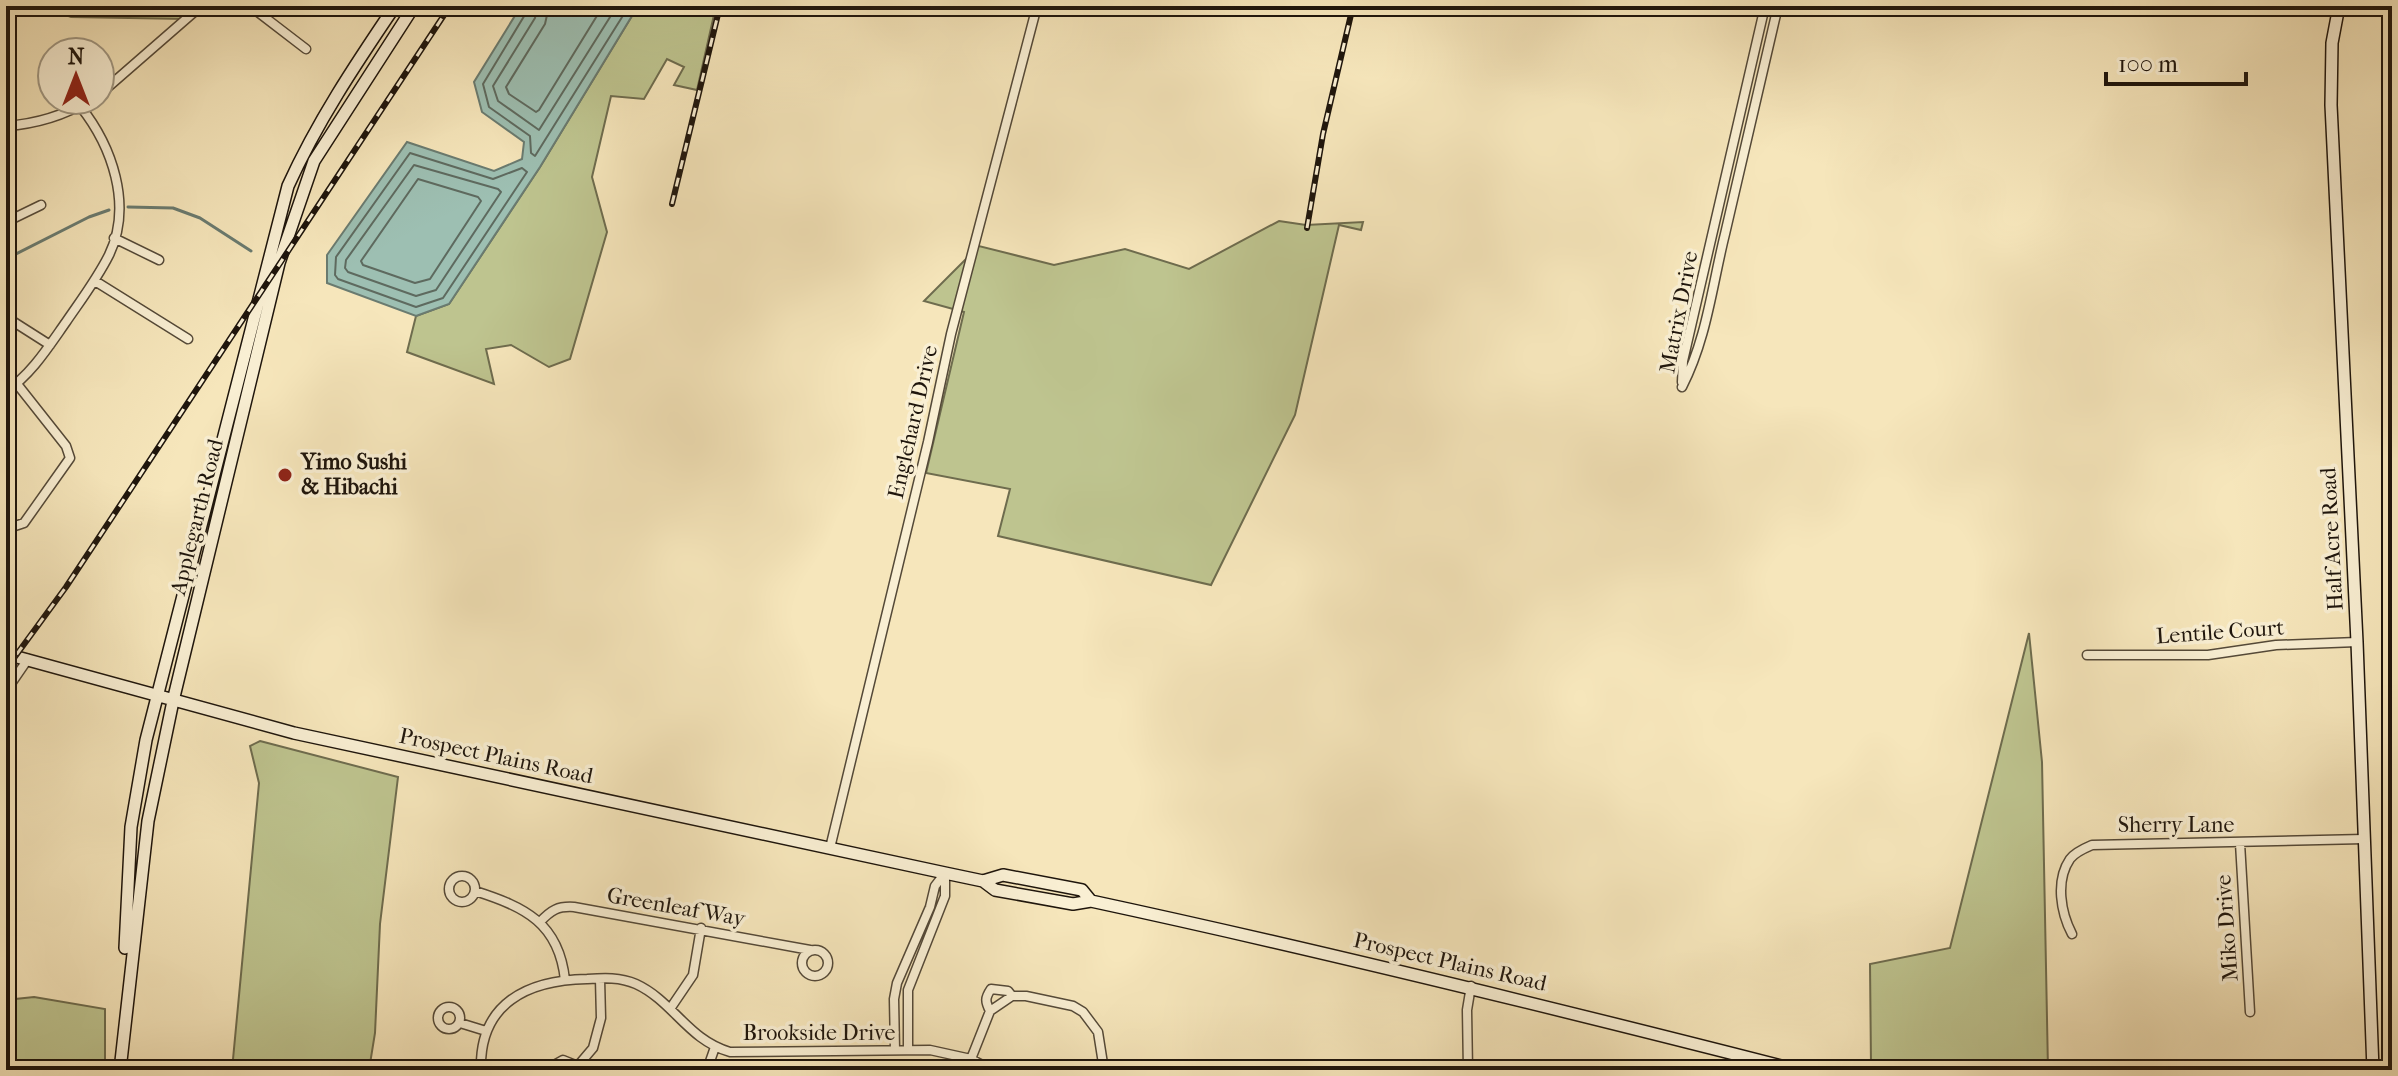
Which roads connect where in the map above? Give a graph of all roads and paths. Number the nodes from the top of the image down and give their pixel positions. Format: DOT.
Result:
graph roads {
  1 [pos="201,6"];
  2 [pos="250,6"];
  3 [pos="395,6"];
  4 [pos="414,6"];
  5 [pos="1037,6"];
  6 [pos="1765,6"];
  7 [pos="1778,6"];
  8 [pos="2339,6"];
  9 [pos="306,49"];
  10 [pos="116,80"];
  11 [pos="51,116"];
  12 [pos="88,116"];
  13 [pos="6,126"];
  14 [pos="41,205"];
  15 [pos="6,222"];
  16 [pos="114,238"];
  17 [pos="159,260"];
  18 [pos="95,281"];
  19 [pos="6,317"];
  20 [pos="188,339"];
  21 [pos="50,345"];
  22 [pos="17,384"];
  23 [pos="6,391"];
  24 [pos="6,525"];
  25 [pos="2357,642"];
  26 [pos="6,654"];
  27 [pos="2087,655"];
  28 [pos="28,659"];
  29 [pos="6,691"];
  30 [pos="158,696"];
  31 [pos="173,701"];
  32 [pos="2364,839"];
  33 [pos="2240,843"];
  34 [pos="830,848"];
  35 [pos="945,873"];
  36 [pos="475,891"];
  37 [pos="540,922"];
  38 [pos="701,928"];
  39 [pos="2072,934"];
  40 [pos="810,950"];
  41 [pos="600,979"];
  42 [pos="565,980"];
  43 [pos="1471,986"];
  44 [pos="1012,996"];
  45 [pos="670,1009"];
  46 [pos="990,1011"];
  47 [pos="2250,1012"];
  48 [pos="460,1023"];
  49 [pos="486,1031"];
  50 [pos="715,1047"];
  51 [pos="895,1050"];
  52 [pos="908,1050"];
  53 [pos="971,1059"];
  54 [pos="576,1069"];
  55 [pos="119,1070"];
  56 [pos="481,1070"];
  57 [pos="551,1070"];
  58 [pos="707,1070"];
  59 [pos="992,1070"];
  60 [pos="1104,1070"];
  61 [pos="1468,1070"];
  62 [pos="1797,1070"];
  63 [pos="2373,1070"];
  1 -- 10 [label="street"];
  2 -- 9 [label="street"];
  3 -- 30 [label="street, Applegarth Road"];
  4 -- 31 [label="street, Applegarth Road"];
  5 -- 34 [label="street, Englehard Drive"];
  6 -- 7 [label="street, Matrix Drive"];
  8 -- 25 [label="street, Half Acre Road"];
  11 -- 13 [label="street"];
  12 -- 16 [label="street"];
  14 -- 15 [label="street"];
  16 -- 17 [label="street"];
  16 -- 18 [label="street"];
  18 -- 20 [label="street"];
  18 -- 21 [label="street"];
  19 -- 21 [label="street"];
  21 -- 22 [label="street"];
  22 -- 23 [label="street"];
  22 -- 24 [label="street"];
  25 -- 27 [label="street, Lentile Court"];
  25 -- 32 [label="street, Half Acre Road"];
  26 -- 28 [label="street, Prospect Plains Road"];
  28 -- 29 [label="street"];
  28 -- 30 [label="street, Prospect Plains Road"];
  30 -- 31 [label="street, Prospect Plains Road"];
  30 -- 55 [label="street, Applegarth Road"];
  31 -- 34 [label="street, Prospect Plains Road"];
  31 -- 55 [label="street, Applegarth Road"];
  32 -- 33 [label="street, Sherry Lane"];
  32 -- 63 [label="street, Half Acre Road"];
  33 -- 39 [label="street, Sherry Lane"];
  33 -- 47 [label="street, Miko Drive"];
  34 -- 35 [label="street, Prospect Plains Road"];
  35 -- 43 [label="street, Prospect Plains Road"];
  35 -- 51 [label="street"];
  35 -- 52 [label="street"];
  36 -- 37 [label="street"];
  37 -- 38 [label="street, Greenleaf Way"];
  37 -- 42 [label="street"];
  38 -- 40 [label="street, Greenleaf Way"];
  38 -- 45 [label="street"];
  41 -- 42 [label="street, Brookside Drive"];
  41 -- 45 [label="street, Brookside Drive"];
  41 -- 54 [label="street"];
  42 -- 49 [label="street, Brookside Drive"];
  43 -- 61 [label="street"];
  43 -- 62 [label="street, Prospect Plains Road"];
  44 -- 46 [label="street"];
  44 -- 46 [label="street"];
  44 -- 60 [label="street"];
  45 -- 50 [label="street, Brookside Drive"];
  46 -- 53 [label="street"];
  48 -- 49 [label="street"];
  49 -- 56 [label="street"];
  50 -- 51 [label="street, Brookside Drive"];
  50 -- 58 [label="street"];
  51 -- 52 [label="street, Brookside Drive"];
  52 -- 53 [label="street, Brookside Drive"];
  53 -- 59 [label="street, Brookside Drive"];
  54 -- 57 [label="street"];
}
